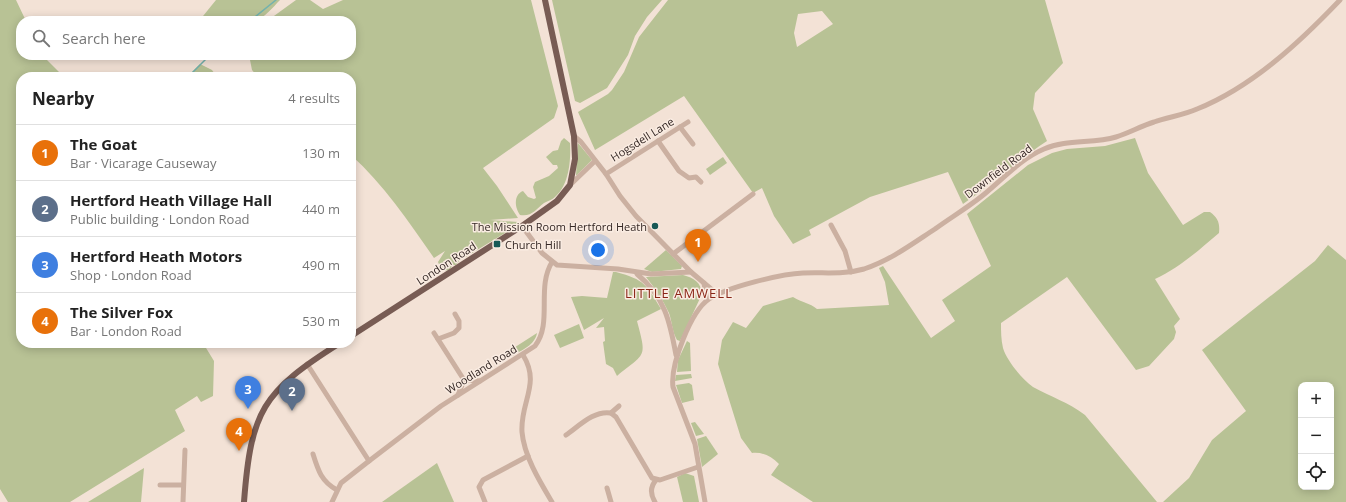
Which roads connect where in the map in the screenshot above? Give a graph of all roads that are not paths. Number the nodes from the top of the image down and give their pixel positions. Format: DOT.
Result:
graph roads {
  1 [pos="545,0"];
  2 [pos="1340,0"];
  3 [pos="688,122"];
  4 [pos="680,127"];
  5 [pos="574,136"];
  6 [pos="658,141"];
  7 [pos="693,144"];
  8 [pos="595,161"];
  9 [pos="606,174"];
  10 [pos="701,182"];
  11 [pos="570,185"];
  12 [pos="753,194"];
  13 [pos="831,225"];
  14 [pos="522,226"];
  15 [pos="673,254"];
  16 [pos="552,262"];
  17 [pos="691,272"];
  18 [pos="851,272"];
  19 [pos="637,273"];
  20 [pos="704,283"];
  21 [pos="717,294"];
  22 [pos="707,300"];
  23 [pos="455,314"];
  24 [pos="434,332"];
  25 [pos="356,333"];
  26 [pos="438,339"];
  27 [pos="332,348"];
  28 [pos="523,355"];
  29 [pos="676,355"];
  30 [pos="307,364"];
  31 [pos="464,380"];
  32 [pos="480,381"];
  33 [pos="458,395"];
  34 [pos="618,406"];
  35 [pos="611,413"];
  36 [pos="566,435"];
  37 [pos="185,450"];
  38 [pos="312,454"];
  39 [pos="528,456"];
  40 [pos="369,461"];
  41 [pos="698,467"];
  42 [pos="656,480"];
  43 [pos="160,485"];
  44 [pos="183,485"];
  45 [pos="607,488"];
  46 [pos="337,490"];
  47 [pos="183,502"];
  48 [pos="244,502"];
  49 [pos="332,502"];
  50 [pos="485,502"];
  51 [pos="552,502"];
  52 [pos="611,502"];
  53 [pos="655,502"];
  54 [pos="705,502"];
  1 -- 5 [label="main road, London Road"];
  2 -- 18 [label="street, Downfield Road"];
  3 -- 4 [label="street, Hogsdell Lane"];
  4 -- 6 [label="street, Hogsdell Lane"];
  4 -- 7 [label="street"];
  5 -- 8 [label="street"];
  5 -- 11 [label="main road, London Road"];
  6 -- 9 [label="street, Hogsdell Lane"];
  6 -- 10 [label="street"];
  8 -- 9 [label="street"];
  8 -- 11 [label="street"];
  9 -- 15 [label="street"];
  11 -- 14 [label="main road, London Road"];
  12 -- 15 [label="street"];
  13 -- 18 [label="street"];
  14 -- 16 [label="street"];
  14 -- 25 [label="main road, London Road"];
  15 -- 17 [label="street"];
  16 -- 19 [label="street"];
  16 -- 28 [label="street, Woodland Road"];
  17 -- 19 [label="street"];
  17 -- 20 [label="street"];
  18 -- 21 [label="street, Downfield Road"];
  19 -- 29 [label="street"];
  20 -- 21 [label="street"];
  20 -- 22 [label="street"];
  21 -- 22 [label="street, Downfield Road"];
  22 -- 29 [label="street"];
  23 -- 26 [label="street"];
  24 -- 26 [label="street"];
  26 -- 31 [label="street"];
  27 -- 30 [label="main road"];
  28 -- 32 [label="street, Woodland Road"];
  28 -- 39 [label="street"];
  29 -- 41 [label="street"];
  30 -- 40 [label="street"];
  30 -- 48 [label="main road"];
  31 -- 32 [label="street"];
  31 -- 33 [label="street"];
  32 -- 33 [label="street, Woodland Road"];
  33 -- 40 [label="street, Woodland Road"];
  34 -- 35 [label="street"];
  35 -- 36 [label="street"];
  35 -- 42 [label="street"];
  37 -- 44 [label="street"];
  38 -- 46 [label="street"];
  39 -- 50 [label="street"];
  39 -- 51 [label="street"];
  40 -- 46 [label="street, Woodland Road"];
  41 -- 42 [label="street"];
  41 -- 54 [label="street"];
  42 -- 53 [label="street"];
  43 -- 44 [label="street"];
  44 -- 47 [label="street"];
  45 -- 52 [label="street"];
  46 -- 49 [label="street, Woodland Road"];
}
